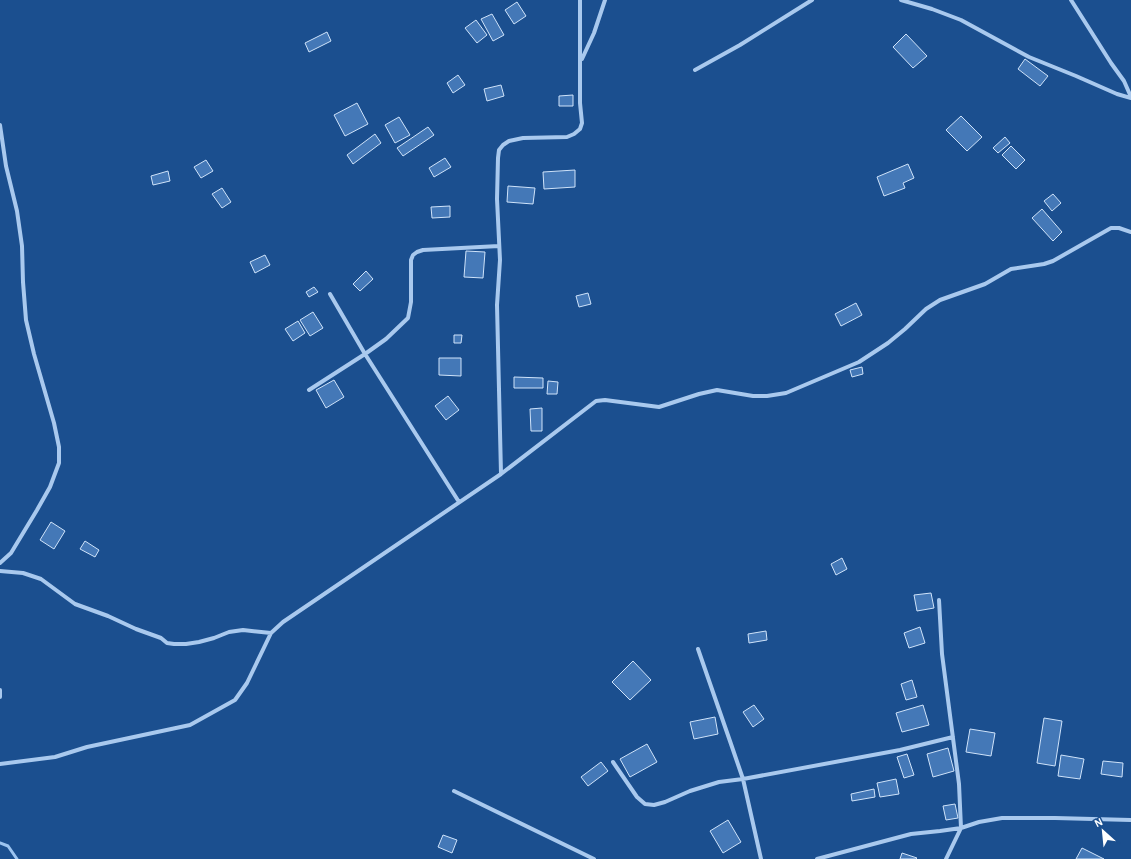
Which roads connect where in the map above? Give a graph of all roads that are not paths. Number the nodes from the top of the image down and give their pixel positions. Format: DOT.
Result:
graph roads {
  1 [pos="580,0"];
  2 [pos="605,0"];
  3 [pos="812,0"];
  4 [pos="901,0"];
  5 [pos="1071,0"];
  6 [pos="581,61"];
  7 [pos="695,70"];
  8 [pos="1131,97"];
  9 [pos="0,125"];
  10 [pos="1131,232"];
  11 [pos="499,246"];
  12 [pos="330,294"];
  13 [pos="365,354"];
  14 [pos="308,390"];
  15 [pos="501,474"];
  16 [pos="459,502"];
  17 [pos="0,563"];
  18 [pos="0,572"];
  19 [pos="939,600"];
  20 [pos="271,632"];
  21 [pos="698,649"];
  22 [pos="0,690"];
  23 [pos="0,697"];
  24 [pos="953,737"];
  25 [pos="613,762"];
  26 [pos="0,764"];
  27 [pos="743,779"];
  28 [pos="454,791"];
  29 [pos="1131,820"];
  30 [pos="960,828"];
  31 [pos="594,859"];
  32 [pos="761,859"];
  33 [pos="817,859"];
  34 [pos="946,859"];
  1 -- 6 [label="street"];
  2 -- 6 [label="street"];
  3 -- 7 [label="street"];
  4 -- 8 [label="street"];
  5 -- 8 [label="street"];
  6 -- 11 [label="street"];
  9 -- 17 [label="street"];
  10 -- 15 [label="street"];
  11 -- 13 [label="street"];
  11 -- 15 [label="street"];
  12 -- 13 [label="street"];
  13 -- 14 [label="street"];
  13 -- 16 [label="street"];
  15 -- 16 [label="street"];
  16 -- 20 [label="street"];
  18 -- 20 [label="street"];
  19 -- 24 [label="street"];
  20 -- 26 [label="street"];
  21 -- 27 [label="street"];
  22 -- 23 [label="street"];
  24 -- 27 [label="street"];
  24 -- 30 [label="street"];
  25 -- 27 [label="street"];
  27 -- 32 [label="street"];
  28 -- 31 [label="street"];
  29 -- 30 [label="street"];
  30 -- 33 [label="street"];
  30 -- 34 [label="street"];
}
